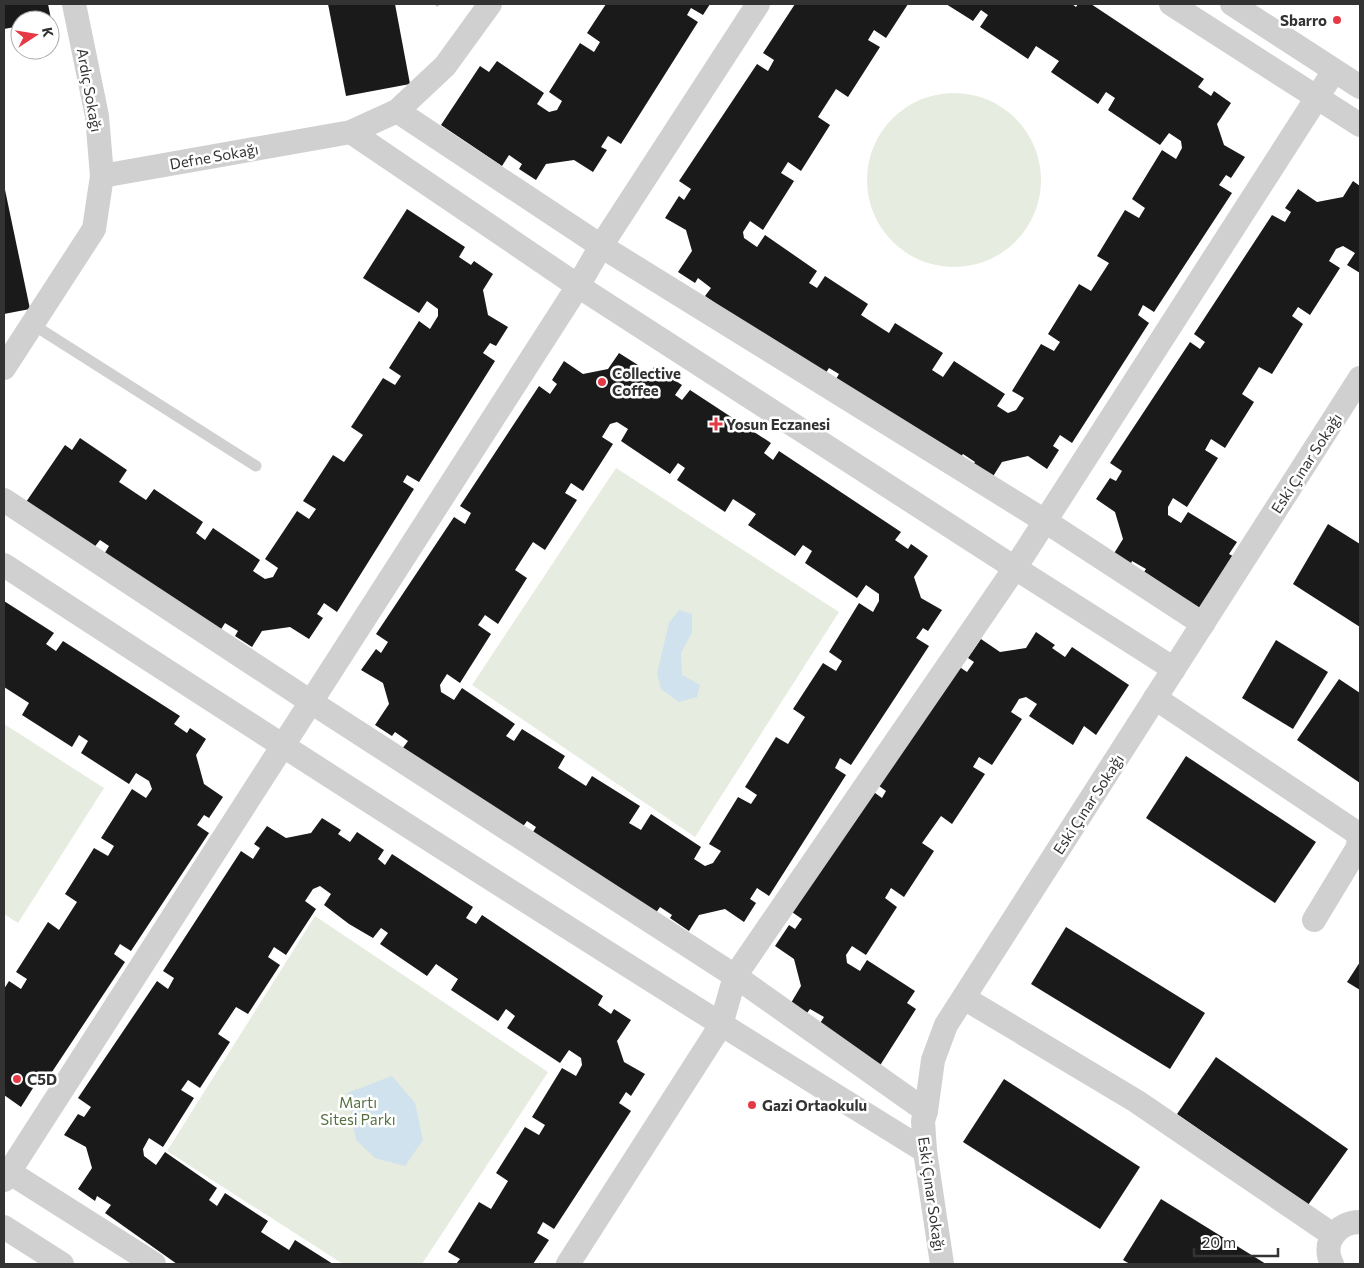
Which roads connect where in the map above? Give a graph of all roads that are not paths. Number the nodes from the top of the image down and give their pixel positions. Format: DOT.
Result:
graph roads {
  1 [pos="74,4"];
  2 [pos="490,4"];
  3 [pos="758,4"];
  4 [pos="1171,4"];
  5 [pos="1232,4"];
  6 [pos="1334,71"];
  7 [pos="1360,87"];
  8 [pos="1317,98"];
  9 [pos="396,110"];
  10 [pos="1360,125"];
  11 [pos="351,132"];
  12 [pos="102,176"];
  13 [pos="600,246"];
  14 [pos="578,286"];
  15 [pos="32,324"];
  16 [pos="4,368"];
  17 [pos="1360,378"];
  18 [pos="256,466"];
  19 [pos="4,500"];
  20 [pos="1045,521"];
  21 [pos="4,565"];
  22 [pos="1015,568"];
  23 [pos="1203,624"];
  24 [pos="1174,669"];
  25 [pos="1155,698"];
  26 [pos="311,702"];
  27 [pos="282,747"];
  28 [pos="1314,920"];
  29 [pos="735,976"];
  30 [pos="964,998"];
  31 [pos="721,1025"];
  32 [pos="926,1111"];
  33 [pos="926,1152"];
  34 [pos="5,1177"];
  35 [pos="1360,1222"];
  36 [pos="4,1227"];
  37 [pos="1333,1235"];
  38 [pos="62,1264"];
  39 [pos="154,1264"];
  40 [pos="568,1264"];
  41 [pos="942,1264"];
  42 [pos="1332,1264"];
  1 -- 12 [label="street, Ardıç Sokağı"];
  2 -- 9 [label="street, Defne Sokağı"];
  3 -- 13 [label="street"];
  4 -- 8 [label="street"];
  5 -- 6 [label="street"];
  6 -- 7 [label="street"];
  6 -- 8 [label="street"];
  8 -- 10 [label="street"];
  8 -- 20 [label="street"];
  9 -- 11 [label="street, Defne Sokağı"];
  9 -- 13 [label="street"];
  11 -- 12 [label="street, Defne Sokağı"];
  11 -- 14 [label="street"];
  12 -- 15 [label="street"];
  13 -- 14 [label="street"];
  13 -- 20 [label="street"];
  14 -- 22 [label="street"];
  14 -- 26 [label="street"];
  15 -- 16 [label="street"];
  15 -- 18 [label="lane"];
  17 -- 23 [label="street, Eski Çınar Sokağı"];
  19 -- 26 [label="street"];
  20 -- 22 [label="street"];
  20 -- 23 [label="street"];
  21 -- 27 [label="street"];
  22 -- 24 [label="street"];
  22 -- 29 [label="street"];
  23 -- 24 [label="street, Eski Çınar Sokağı"];
  24 -- 25 [label="street, Eski Çınar Sokağı"];
  25 -- 28 [label="street"];
  25 -- 30 [label="street, Eski Çınar Sokağı"];
  26 -- 27 [label="street"];
  26 -- 29 [label="street"];
  27 -- 31 [label="street"];
  27 -- 34 [label="street"];
  29 -- 31 [label="street"];
  29 -- 32 [label="street"];
  30 -- 32 [label="street, Eski Çınar Sokağı"];
  30 -- 37 [label="street"];
  31 -- 33 [label="street"];
  31 -- 40 [label="street"];
  32 -- 33 [label="street, Eski Çınar Sokağı"];
  33 -- 41 [label="street, Eski Çınar Sokağı"];
  34 -- 39 [label="street"];
  35 -- 37 [label="street"];
  36 -- 38 [label="street"];
  37 -- 42 [label="street"];
}
